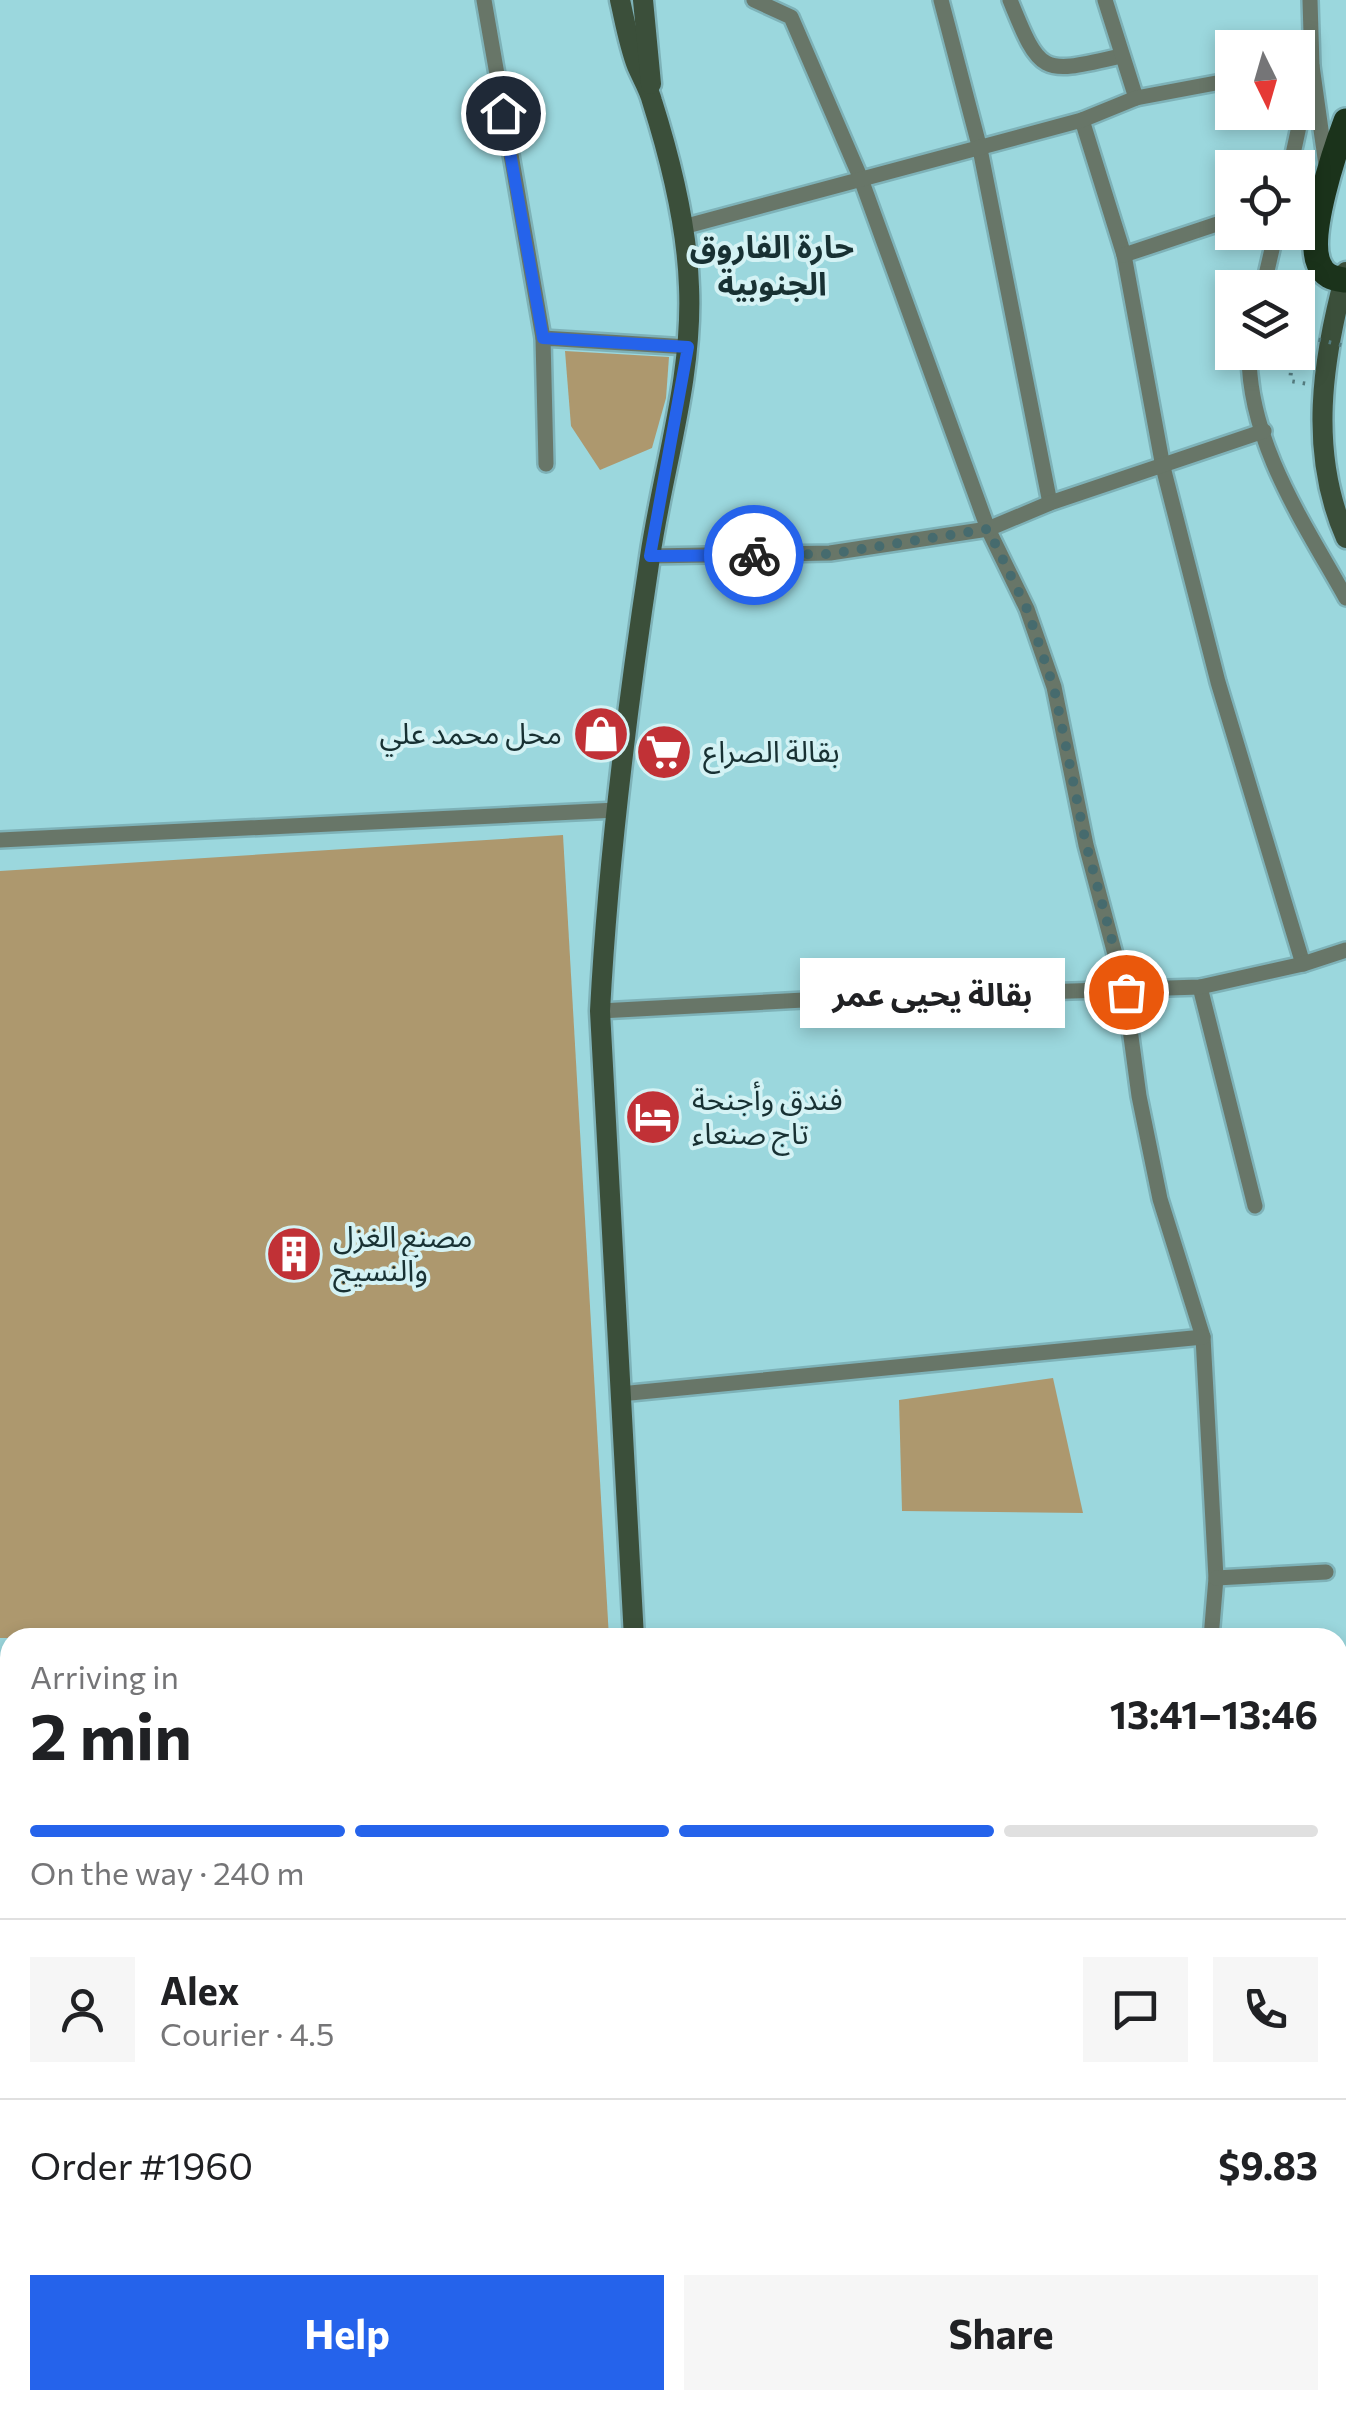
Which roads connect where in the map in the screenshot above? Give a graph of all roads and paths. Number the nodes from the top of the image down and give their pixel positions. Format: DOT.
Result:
graph roads {
  1 [pos="484,0"];
  2 [pos="620,0"];
  3 [pos="642,0"];
  4 [pos="754,0"];
  5 [pos="941,0"];
  6 [pos="1010,0"];
  7 [pos="1105,0"];
  8 [pos="1310,0"];
  9 [pos="1308,30"];
  10 [pos="1121,56"];
  11 [pos="1215,83"];
  12 [pos="651,96"];
  13 [pos="1136,98"];
  14 [pos="1315,114"];
  15 [pos="1082,120"];
  16 [pos="1346,121"];
  17 [pos="980,149"];
  18 [pos="1328,174"];
  19 [pos="861,179"];
  20 [pos="1215,226"];
  21 [pos="683,227"];
  22 [pos="1124,255"];
  23 [pos="1345,276"];
  24 [pos="543,338"];
  25 [pos="1315,339"];
  26 [pos="1346,346"];
  27 [pos="688,347"];
  28 [pos="1251,370"];
  29 [pos="1291,370"];
  30 [pos="1290,381"];
  31 [pos="1264,431"];
  32 [pos="546,464"];
  33 [pos="1163,467"];
  34 [pos="1050,503"];
  35 [pos="988,529"];
  36 [pos="1346,538"];
  37 [pos="650,556"];
  38 [pos="1346,598"];
  39 [pos="617,810"];
  40 [pos="0,840"];
  41 [pos="1346,950"];
  42 [pos="1303,964"];
  43 [pos="1200,987"];
  44 [pos="1126,992"];
  45 [pos="600,1011"];
  46 [pos="1255,1206"];
  47 [pos="1203,1337"];
  48 [pos="620,1394"];
  49 [pos="1326,1572"];
  50 [pos="1216,1578"];
  51 [pos="633,1628"];
  52 [pos="1212,1628"];
  1 -- 24 [label="street"];
  2 -- 12 [label="street"];
  3 -- 12 [label="street"];
  4 -- 19 [label="street"];
  5 -- 17 [label="street"];
  6 -- 10 [label="street"];
  7 -- 10 [label="street"];
  8 -- 9 [label="street"];
  10 -- 13 [label="street"];
  11 -- 13 [label="street"];
  12 -- 21 [label="street"];
  13 -- 15 [label="street"];
  14 -- 18 [label="street"];
  15 -- 17 [label="street"];
  15 -- 22 [label="street"];
  16 -- 18 [label="main road"];
  17 -- 19 [label="street"];
  17 -- 34 [label="street"];
  18 -- 23 [label="main road"];
  19 -- 21 [label="street"];
  19 -- 35 [label="street"];
  20 -- 22 [label="street"];
  21 -- 27 [label="street"];
  22 -- 33 [label="street"];
  23 -- 36 [label="street"];
  24 -- 27 [label="street"];
  24 -- 32 [label="street"];
  25 -- 26 [label="path, bridge"];
  27 -- 37 [label="street"];
  28 -- 31 [label="street"];
  29 -- 30 [label="path"];
  31 -- 33 [label="street"];
  31 -- 38 [label="street"];
  33 -- 34 [label="street"];
  33 -- 42 [label="street"];
  34 -- 35 [label="street"];
  35 -- 37 [label="street"];
  35 -- 44 [label="street"];
  37 -- 39 [label="street"];
  39 -- 40 [label="street"];
  39 -- 45 [label="street"];
  41 -- 42 [label="street"];
  42 -- 43 [label="street"];
  43 -- 44 [label="street"];
  43 -- 46 [label="street"];
  44 -- 45 [label="street"];
  44 -- 47 [label="street"];
  45 -- 48 [label="street"];
  47 -- 48 [label="street"];
  47 -- 50 [label="street"];
  48 -- 51 [label="street"];
  49 -- 50 [label="street"];
  50 -- 52 [label="street"];
}
